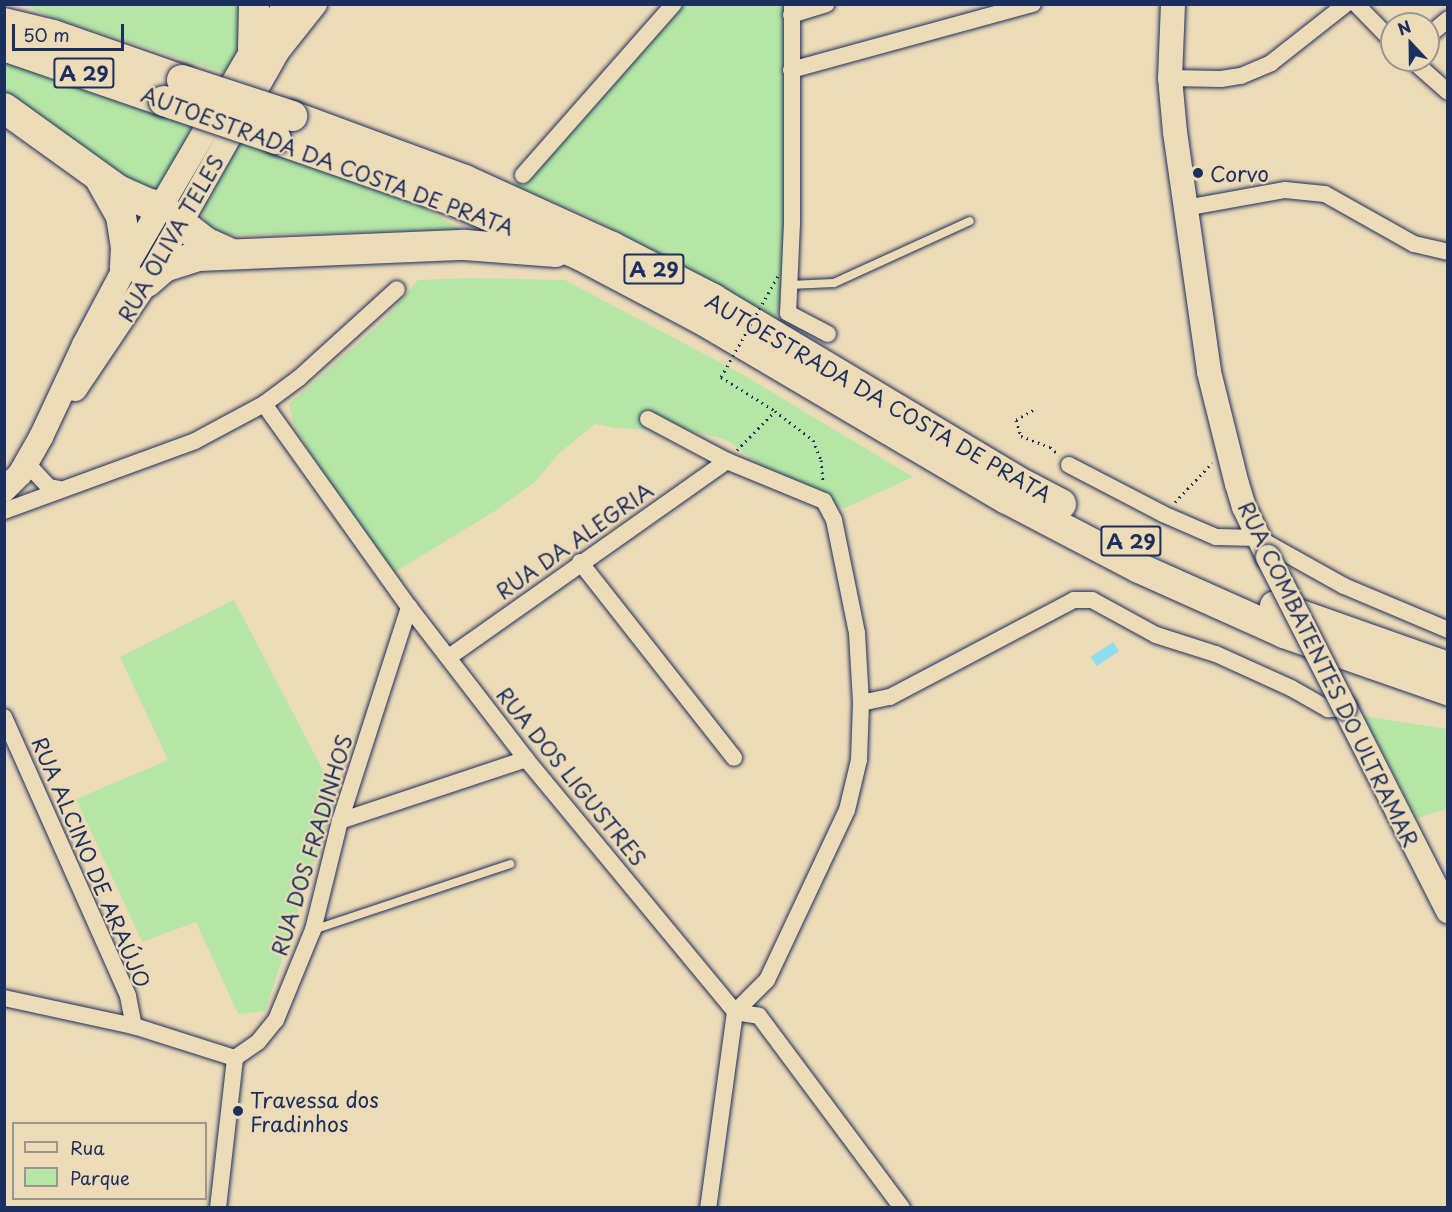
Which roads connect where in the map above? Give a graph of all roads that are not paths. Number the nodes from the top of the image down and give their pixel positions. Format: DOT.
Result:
graph roads {
  1 [pos="12,4"];
  2 [pos="254,4"];
  3 [pos="315,4"];
  4 [pos="674,4"];
  5 [pos="826,4"];
  6 [pos="1033,4"];
  7 [pos="1173,4"];
  8 [pos="1346,4"];
  9 [pos="1356,4"];
  10 [pos="791,10"];
  11 [pos="294,11"];
  12 [pos="4,23"];
  13 [pos="1380,29"];
  14 [pos="53,35"];
  15 [pos="4,46"];
  16 [pos="253,49"];
  17 [pos="791,70"];
  18 [pos="1426,72"];
  19 [pos="1170,78"];
  20 [pos="173,90"];
  21 [pos="1448,92"];
  22 [pos="4,108"];
  23 [pos="284,128"];
  24 [pos="97,174"];
  25 [pos="194,176"];
  26 [pos="523,176"];
  27 [pos="1185,208"];
  28 [pos="174,210"];
  29 [pos="970,221"];
  30 [pos="1448,252"];
  31 [pos="232,254"];
  32 [pos="578,254"];
  33 [pos="136,275"];
  34 [pos="784,279"];
  35 [pos="397,289"];
  36 [pos="828,334"];
  37 [pos="264,404"];
  38 [pos="648,419"];
  39 [pos="727,460"];
  40 [pos="1069,465"];
  41 [pos="15,478"];
  42 [pos="53,493"];
  43 [pos="4,512"];
  44 [pos="1263,548"];
  45 [pos="580,561"];
  46 [pos="409,608"];
  47 [pos="1448,630"];
  48 [pos="449,657"];
  49 [pos="1448,667"];
  50 [pos="1448,690"];
  51 [pos="861,703"];
  52 [pos="1346,708"];
  53 [pos="4,717"];
  54 [pos="734,758"];
  55 [pos="526,759"];
  56 [pos="340,821"];
  57 [pos="510,864"];
  58 [pos="1448,911"];
  59 [pos="313,930"];
  60 [pos="4,999"];
  61 [pos="735,1012"];
  62 [pos="134,1026"];
  63 [pos="235,1058"];
  64 [pos="218,1208"];
  65 [pos="708,1208"];
  66 [pos="902,1208"];
  1 -- 14 [label="highway"];
  2 -- 16 [label="highway"];
  3 -- 11 [label="main road, RUA OLIVA TELES"];
  4 -- 26 [label="street"];
  5 -- 10 [label="street"];
  6 -- 17 [label="street"];
  7 -- 19 [label="main road, RUA COMBATENTES DO ULTRAMAR"];
  8 -- 19 [label="street"];
  9 -- 13 [label="street"];
  10 -- 17 [label="street"];
  11 -- 16 [label="main road, RUA OLIVA TELES"];
  11 -- 25 [label="main road, RUA OLIVA TELES"];
  12 -- 14 [label="highway, AUTOESTRADA DA COSTA DE PRATA / A 29"];
  14 -- 20 [label="highway, AUTOESTRADA DA COSTA DE PRATA / A 29"];
  15 -- 20 [label="highway, AUTOESTRADA DA COSTA DE PRATA / A 29"];
  16 -- 25 [label="main road, RUA OLIVA TELES"];
  17 -- 34 [label="street"];
  18 -- 21 [label="street"];
  19 -- 27 [label="main road, RUA COMBATENTES DO ULTRAMAR"];
  20 -- 23 [label="highway, AUTOESTRADA DA COSTA DE PRATA / A 29, bridge"];
  22 -- 24 [label="highway"];
  23 -- 32 [label="highway, AUTOESTRADA DA COSTA DE PRATA / A 29"];
  23 -- 49 [label="highway, AUTOESTRADA DA COSTA DE PRATA / A 29"];
  24 -- 28 [label="highway"];
  24 -- 33 [label="highway"];
  25 -- 28 [label="main road, RUA OLIVA TELES"];
  27 -- 30 [label="street"];
  27 -- 44 [label="main road, RUA COMBATENTES DO ULTRAMAR"];
  28 -- 31 [label="highway"];
  28 -- 33 [label="main road, RUA OLIVA TELES"];
  29 -- 34 [label="lane"];
  31 -- 32 [label="highway"];
  31 -- 33 [label="highway"];
  32 -- 50 [label="highway, AUTOESTRADA DA COSTA DE PRATA / A 29"];
  33 -- 41 [label="main road, RUA OLIVA TELES"];
  34 -- 36 [label="street"];
  35 -- 37 [label="street"];
  37 -- 42 [label="street"];
  37 -- 46 [label="street, RUA DOS LIGUSTRES"];
  38 -- 39 [label="street"];
  39 -- 45 [label="street, RUA DA ALEGRIA"];
  39 -- 51 [label="street"];
  40 -- 44 [label="street"];
  41 -- 42 [label="street, RUA OLIVA TELES"];
  42 -- 43 [label="street"];
  44 -- 47 [label="street"];
  44 -- 52 [label="main road, RUA COMBATENTES DO ULTRAMAR, bridge"];
  45 -- 48 [label="street, RUA DA ALEGRIA"];
  45 -- 54 [label="street"];
  46 -- 48 [label="street, RUA DOS LIGUSTRES"];
  46 -- 56 [label="street, RUA DOS FRADINHOS"];
  48 -- 55 [label="street, RUA DOS LIGUSTRES"];
  51 -- 52 [label="street"];
  51 -- 61 [label="street"];
  52 -- 58 [label="main road, RUA COMBATENTES DO ULTRAMAR"];
  53 -- 62 [label="street, RUA ALCINO DE ARAÚJO"];
  55 -- 56 [label="street"];
  55 -- 61 [label="street, RUA DOS LIGUSTRES"];
  56 -- 59 [label="street, RUA DOS FRADINHOS"];
  57 -- 59 [label="lane"];
  59 -- 63 [label="street, RUA DOS FRADINHOS"];
  60 -- 62 [label="street"];
  61 -- 65 [label="street"];
  61 -- 66 [label="street"];
  62 -- 63 [label="street"];
  63 -- 64 [label="street"];
}
